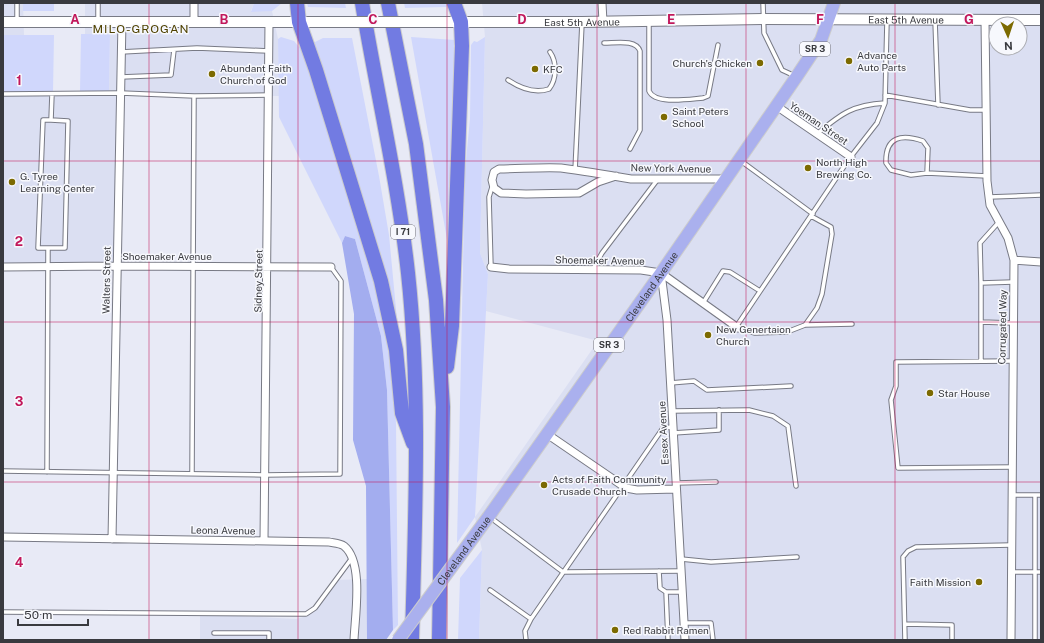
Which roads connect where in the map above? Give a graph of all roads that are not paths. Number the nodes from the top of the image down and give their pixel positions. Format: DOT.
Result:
graph roads {
  1 [pos="17,3"];
  2 [pos="98,3"];
  3 [pos="194,3"];
  4 [pos="297,3"];
  5 [pos="388,3"];
  6 [pos="454,3"];
  7 [pos="602,3"];
  8 [pos="763,3"];
  9 [pos="834,3"];
  10 [pos="362,6"];
  11 [pos="763,19"];
  12 [pos="829,20"];
  13 [pos="887,20"];
  14 [pos="935,20"];
  15 [pos="984,20"];
  16 [pos="1041,20"];
  17 [pos="17,21"];
  18 [pos="98,21"];
  19 [pos="122,21"];
  20 [pos="649,21"];
  21 [pos="3,22"];
  22 [pos="194,22"];
  23 [pos="269,22"];
  24 [pos="300,22"];
  25 [pos="461,22"];
  26 [pos="582,22"];
  27 [pos="603,22"];
  28 [pos="604,43"];
  29 [pos="718,45"];
  30 [pos="174,50"];
  31 [pos="269,51"];
  32 [pos="121,52"];
  33 [pos="550,52"];
  34 [pos="797,76"];
  35 [pos="121,77"];
  36 [pos="508,80"];
  37 [pos="121,93"];
  38 [pos="3,94"];
  39 [pos="52,94"];
  40 [pos="270,95"];
  41 [pos="885,95"];
  42 [pos="194,96"];
  43 [pos="885,103"];
  44 [pos="775,105"];
  45 [pos="938,105"];
  46 [pos="986,110"];
  47 [pos="51,120"];
  48 [pos="818,133"];
  49 [pos="630,149"];
  50 [pos="851,157"];
  51 [pos="739,159"];
  52 [pos="576,170"];
  53 [pos="927,172"];
  54 [pos="616,176"];
  55 [pos="987,176"];
  56 [pos="658,179"];
  57 [pos="726,179"];
  58 [pos="493,184"];
  59 [pos="1041,195"];
  60 [pos="989,197"];
  61 [pos="812,215"];
  62 [pos="998,223"];
  63 [pos="48,248"];
  64 [pos="1014,260"];
  65 [pos="1041,262"];
  66 [pos="116,266"];
  67 [pos="194,266"];
  68 [pos="268,266"];
  69 [pos="3,267"];
  70 [pos="48,267"];
  71 [pos="491,267"];
  72 [pos="331,268"];
  73 [pos="593,269"];
  74 [pos="661,273"];
  75 [pos="1013,282"];
  76 [pos="981,283"];
  77 [pos="760,290"];
  78 [pos="703,303"];
  79 [pos="981,322"];
  80 [pos="1012,323"];
  81 [pos="852,324"];
  82 [pos="805,325"];
  83 [pos="737,327"];
  84 [pos="981,361"];
  85 [pos="1012,361"];
  86 [pos="670,383"];
  87 [pos="791,386"];
  88 [pos="443,407"];
  89 [pos="719,410"];
  90 [pos="672,411"];
  91 [pos="673,430"];
  92 [pos="547,434"];
  93 [pos="416,455"];
  94 [pos="1012,467"];
  95 [pos="3,471"];
  96 [pos="47,472"];
  97 [pos="113,473"];
  98 [pos="192,474"];
  99 [pos="265,475"];
  100 [pos="716,482"];
  101 [pos="622,486"];
  102 [pos="676,486"];
  103 [pos="796,486"];
  104 [pos="1012,495"];
  105 [pos="1035,495"];
  106 [pos="1041,495"];
  107 [pos="489,516"];
  108 [pos="1035,520"];
  109 [pos="1041,520"];
  110 [pos="3,537"];
  111 [pos="112,539"];
  112 [pos="264,541"];
  113 [pos="1011,545"];
  114 [pos="1035,547"];
  115 [pos="1041,547"];
  116 [pos="352,557"];
  117 [pos="797,557"];
  118 [pos="681,559"];
  119 [pos="660,571"];
  120 [pos="682,571"];
  121 [pos="563,572"];
  122 [pos="1011,572"];
  123 [pos="1035,572"];
  124 [pos="1041,572"];
  125 [pos="490,590"];
  126 [pos="666,592"];
  127 [pos="683,592"];
  128 [pos="3,612"];
  129 [pos="531,619"];
  130 [pos="684,623"];
  131 [pos="905,624"];
  132 [pos="214,633"];
  133 [pos="270,640"];
  134 [pos="354,640"];
  135 [pos="398,640"];
  136 [pos="412,640"];
  137 [pos="439,640"];
  138 [pos="526,640"];
  139 [pos="668,640"];
  140 [pos="685,640"];
  141 [pos="713,640"];
  142 [pos="905,640"];
  143 [pos="952,640"];
  144 [pos="1011,640"];
  145 [pos="1035,640"];
  1 -- 17 [label="lane"];
  2 -- 18 [label="lane"];
  3 -- 22 [label="street"];
  4 -- 24 [label="highway"];
  5 -- 88 [label="highway, I 71"];
  6 -- 25 [label="highway"];
  7 -- 27 [label="street"];
  8 -- 11 [label="lane"];
  9 -- 12 [label="main road, Cleveland Avenue / SR 3"];
  10 -- 93 [label="highway, I 71"];
  11 -- 12 [label="main road, East 5th Avenue"];
  11 -- 20 [label="main road, East 5th Avenue"];
  11 -- 34 [label="lane"];
  12 -- 13 [label="main road, East 5th Avenue"];
  12 -- 34 [label="main road, Cleveland Avenue / SR 3"];
  13 -- 14 [label="main road, East 5th Avenue"];
  13 -- 41 [label="lane"];
  14 -- 15 [label="main road, East 5th Avenue"];
  14 -- 45 [label="lane"];
  15 -- 16 [label="main road, East 5th Avenue"];
  15 -- 46 [label="street, Corrugated Way"];
  17 -- 18 [label="main road, East 5th Avenue"];
  17 -- 21 [label="main road, East 5th Avenue"];
  18 -- 19 [label="main road, East 5th Avenue"];
  19 -- 22 [label="main road, East 5th Avenue"];
  19 -- 32 [label="street, Walters Street"];
  20 -- 27 [label="main road, East 5th Avenue"];
  20 -- 29 [label="lane"];
  22 -- 23 [label="main road, East 5th Avenue"];
  23 -- 24 [label="main road, East 5th Avenue"];
  23 -- 31 [label="street, Sidney Street"];
  24 -- 25 [label="main road, East 5th Avenue, bridge"];
  24 -- 93 [label="highway"];
  25 -- 26 [label="main road, East 5th Avenue"];
  25 -- 88 [label="highway"];
  26 -- 27 [label="main road, East 5th Avenue"];
  26 -- 52 [label="lane"];
  28 -- 49 [label="lane"];
  30 -- 31 [label="lane"];
  30 -- 32 [label="lane"];
  30 -- 35 [label="lane"];
  31 -- 40 [label="street, Sidney Street"];
  32 -- 35 [label="street, Walters Street"];
  33 -- 36 [label="lane"];
  34 -- 44 [label="main road, Cleveland Avenue / SR 3"];
  35 -- 37 [label="street, Walters Street"];
  37 -- 39 [label="lane"];
  37 -- 42 [label="lane"];
  37 -- 66 [label="street, Walters Street"];
  38 -- 39 [label="lane"];
  39 -- 47 [label="lane"];
  40 -- 42 [label="lane"];
  40 -- 68 [label="street, Sidney Street"];
  41 -- 43 [label="lane"];
  41 -- 45 [label="lane"];
  42 -- 67 [label="lane"];
  43 -- 48 [label="lane"];
  43 -- 50 [label="lane"];
  44 -- 48 [label="street, Yoeman Street"];
  44 -- 51 [label="main road, Cleveland Avenue / SR 3"];
  45 -- 46 [label="lane"];
  46 -- 55 [label="street, Corrugated Way"];
  47 -- 63 [label="lane"];
  47 -- 63 [label="lane"];
  48 -- 50 [label="street, Yoeman Street"];
  50 -- 61 [label="lane"];
  51 -- 57 [label="main road, Cleveland Avenue / SR 3"];
  51 -- 61 [label="lane"];
  52 -- 54 [label="street, New York Avenue"];
  52 -- 58 [label="street, New York Avenue"];
  53 -- 53 [label="lane"];
  53 -- 55 [label="lane"];
  54 -- 56 [label="street, New York Avenue"];
  54 -- 58 [label="street, New York Avenue"];
  55 -- 60 [label="street, Corrugated Way"];
  56 -- 57 [label="street, New York Avenue"];
  56 -- 73 [label="lane"];
  57 -- 74 [label="main road, Cleveland Avenue / SR 3"];
  58 -- 71 [label="lane"];
  59 -- 60 [label="lane"];
  60 -- 62 [label="street, Corrugated Way"];
  61 -- 77 [label="lane"];
  61 -- 82 [label="lane"];
  62 -- 64 [label="street, Corrugated Way"];
  62 -- 76 [label="lane"];
  63 -- 70 [label="lane"];
  64 -- 65 [label="street"];
  64 -- 75 [label="street, Corrugated Way"];
  66 -- 67 [label="street, Shoemaker Avenue"];
  66 -- 70 [label="street, Shoemaker Avenue"];
  66 -- 97 [label="street, Walters Street"];
  67 -- 68 [label="street, Shoemaker Avenue"];
  67 -- 98 [label="lane"];
  68 -- 72 [label="street, Shoemaker Avenue"];
  68 -- 99 [label="street, Sidney Street"];
  69 -- 70 [label="street, Shoemaker Avenue"];
  70 -- 96 [label="lane"];
  71 -- 73 [label="street, Shoemaker Avenue"];
  72 -- 99 [label="lane"];
  73 -- 74 [label="street, Shoemaker Avenue"];
  74 -- 78 [label="street, Shoemaker Avenue"];
  74 -- 86 [label="street, Essex Avenue"];
  74 -- 92 [label="main road, Cleveland Avenue / SR 3"];
  75 -- 76 [label="lane"];
  75 -- 80 [label="street, Corrugated Way"];
  76 -- 79 [label="lane"];
  77 -- 78 [label="lane"];
  77 -- 83 [label="lane"];
  78 -- 83 [label="street, Shoemaker Avenue"];
  79 -- 80 [label="lane"];
  79 -- 84 [label="lane"];
  80 -- 85 [label="street, Corrugated Way"];
  81 -- 82 [label="lane"];
  82 -- 83 [label="lane"];
  84 -- 85 [label="lane"];
  84 -- 94 [label="lane"];
  85 -- 94 [label="street, Corrugated Way"];
  86 -- 87 [label="lane"];
  86 -- 90 [label="street, Essex Avenue"];
  88 -- 137 [label="highway, I 71"];
  89 -- 90 [label="lane"];
  89 -- 91 [label="lane"];
  89 -- 103 [label="lane"];
  90 -- 91 [label="street, Essex Avenue"];
  91 -- 101 [label="lane"];
  91 -- 102 [label="street, Essex Avenue"];
  92 -- 101 [label="street"];
  92 -- 107 [label="main road, Cleveland Avenue / SR 3"];
  93 -- 136 [label="highway, I 71"];
  94 -- 104 [label="street, Corrugated Way"];
  95 -- 96 [label="lane"];
  96 -- 97 [label="lane"];
  97 -- 98 [label="lane"];
  97 -- 111 [label="street, Walters Street"];
  98 -- 99 [label="lane"];
  99 -- 112 [label="street, Sidney Street"];
  100 -- 102 [label="lane"];
  101 -- 102 [label="street"];
  101 -- 121 [label="lane"];
  102 -- 118 [label="street, Essex Avenue"];
  104 -- 105 [label="lane"];
  104 -- 113 [label="street, Corrugated Way"];
  105 -- 106 [label="lane"];
  105 -- 108 [label="lane"];
  107 -- 121 [label="lane"];
  107 -- 135 [label="main road, Cleveland Avenue / SR 3, bridge"];
  108 -- 109 [label="lane"];
  108 -- 114 [label="lane"];
  110 -- 111 [label="street, Leona Avenue"];
  111 -- 112 [label="street, Leona Avenue"];
  112 -- 116 [label="street, Leona Avenue"];
  113 -- 122 [label="street, Corrugated Way"];
  113 -- 131 [label="lane"];
  114 -- 115 [label="lane"];
  114 -- 123 [label="lane"];
  116 -- 128 [label="lane"];
  116 -- 134 [label="street"];
  117 -- 118 [label="lane"];
  118 -- 120 [label="street, Essex Avenue"];
  119 -- 120 [label="lane"];
  119 -- 121 [label="lane"];
  119 -- 126 [label="lane"];
  120 -- 127 [label="street, Essex Avenue"];
  121 -- 129 [label="lane"];
  122 -- 123 [label="lane"];
  122 -- 144 [label="street, Corrugated Way"];
  123 -- 124 [label="lane"];
  123 -- 145 [label="lane"];
  125 -- 129 [label="lane"];
  126 -- 127 [label="lane"];
  126 -- 139 [label="lane"];
  127 -- 130 [label="street, Essex Avenue"];
  129 -- 138 [label="lane"];
  130 -- 140 [label="street, Essex Avenue"];
  130 -- 141 [label="lane"];
  131 -- 142 [label="lane"];
  131 -- 143 [label="lane"];
  132 -- 133 [label="lane"];
}
